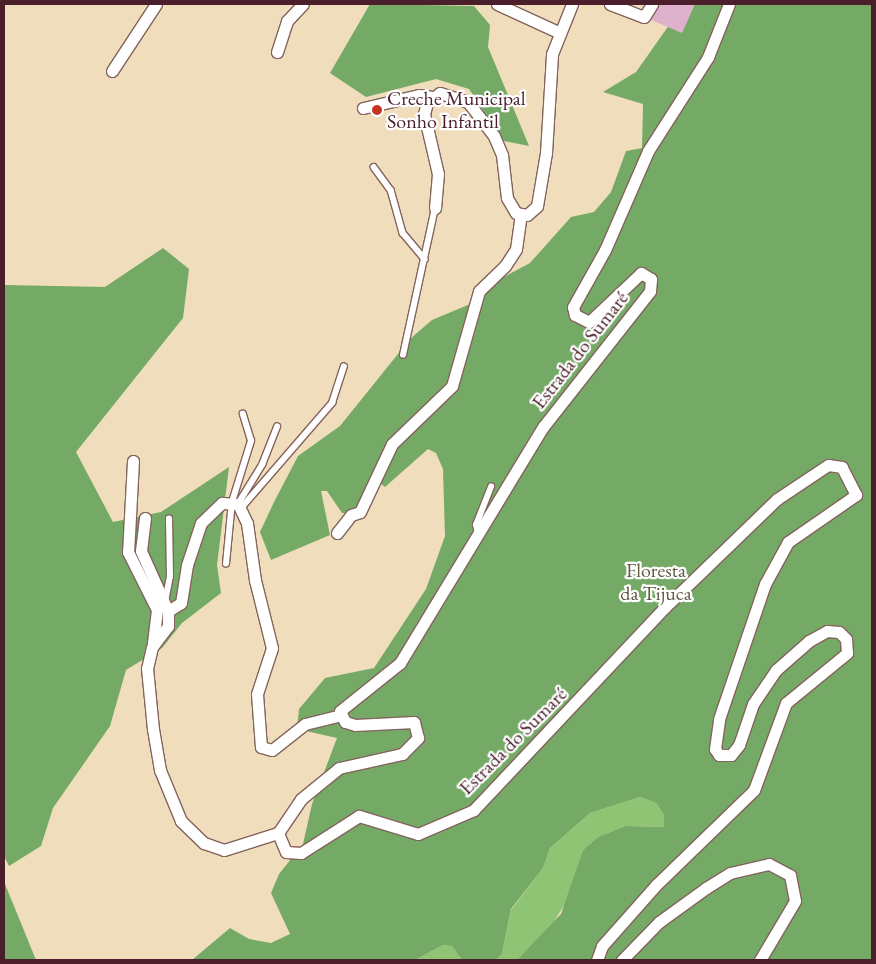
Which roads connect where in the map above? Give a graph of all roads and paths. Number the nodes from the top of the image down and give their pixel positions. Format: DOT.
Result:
graph roads {
  1 [pos="156,4"];
  2 [pos="303,4"];
  3 [pos="496,4"];
  4 [pos="572,4"];
  5 [pos="610,4"];
  6 [pos="652,4"];
  7 [pos="730,4"];
  8 [pos="560,33"];
  9 [pos="277,52"];
  10 [pos="112,72"];
  11 [pos="432,97"];
  12 [pos="363,108"];
  13 [pos="374,167"];
  14 [pos="436,208"];
  15 [pos="522,215"];
  16 [pos="425,259"];
  17 [pos="403,355"];
  18 [pos="344,367"];
  19 [pos="243,414"];
  20 [pos="277,427"];
  21 [pos="133,461"];
  22 [pos="490,487"];
  23 [pos="237,504"];
  24 [pos="145,518"];
  25 [pos="169,519"];
  26 [pos="338,533"];
  27 [pos="478,535"];
  28 [pos="140,537"];
  29 [pos="128,552"];
  30 [pos="226,564"];
  31 [pos="166,606"];
  32 [pos="153,646"];
  33 [pos="340,715"];
  34 [pos="278,833"];
  35 [pos="597,960"];
  36 [pos="622,960"];
  37 [pos="760,960"];
  1 -- 10 [label="street"];
  2 -- 9 [label="street"];
  3 -- 8 [label="street"];
  4 -- 8 [label="street"];
  5 -- 6 [label="street"];
  7 -- 27 [label="street, Estrada do Sumaré"];
  8 -- 15 [label="street"];
  11 -- 12 [label="street"];
  11 -- 14 [label="street"];
  11 -- 15 [label="street"];
  13 -- 16 [label="lane"];
  14 -- 16 [label="lane"];
  15 -- 26 [label="street"];
  16 -- 17 [label="lane"];
  18 -- 23 [label="lane"];
  19 -- 23 [label="lane"];
  20 -- 23 [label="lane"];
  21 -- 29 [label="street"];
  22 -- 27 [label="lane"];
  23 -- 30 [label="lane"];
  23 -- 31 [label="street"];
  23 -- 33 [label="street"];
  24 -- 28 [label="street"];
  25 -- 31 [label="lane"];
  27 -- 33 [label="street, Estrada do Sumaré"];
  28 -- 29 [label="street"];
  28 -- 31 [label="street"];
  29 -- 32 [label="street"];
  31 -- 32 [label="street"];
  32 -- 34 [label="street"];
  33 -- 34 [label="street"];
  34 -- 35 [label="street, Estrada do Sumaré"];
  36 -- 37 [label="street"];
}
